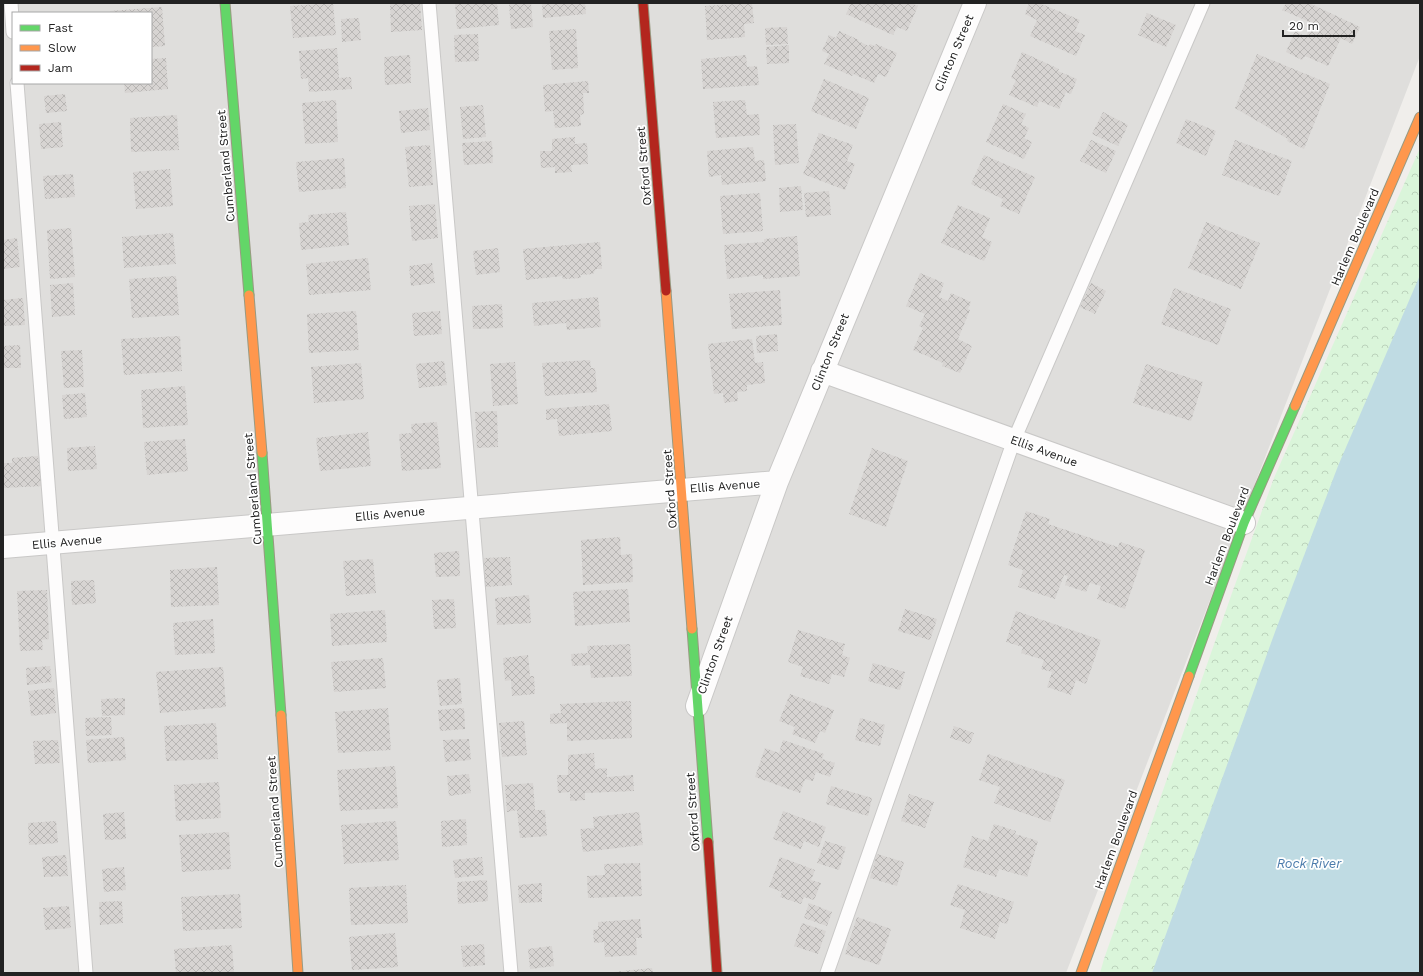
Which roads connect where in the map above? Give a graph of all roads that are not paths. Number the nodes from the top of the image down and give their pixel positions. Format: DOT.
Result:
graph roads {
  1 [pos="11,3"];
  2 [pos="225,3"];
  3 [pos="429,3"];
  4 [pos="643,3"];
  5 [pos="975,3"];
  6 [pos="1202,3"];
  7 [pos="12,18"];
  8 [pos="17,84"];
  9 [pos="1420,117"];
  10 [pos="822,371"];
  11 [pos="1014,440"];
  12 [pos="778,482"];
  13 [pos="682,489"];
  14 [pos="473,507"];
  15 [pos="1244,523"];
  16 [pos="268,524"];
  17 [pos="53,543"];
  18 [pos="3,547"];
  19 [pos="697,706"];
  20 [pos="1082,971"];
  21 [pos="86,973"];
  22 [pos="298,973"];
  23 [pos="511,973"];
  24 [pos="717,973"];
  25 [pos="828,973"];
  1 -- 7 [label="lane"];
  2 -- 16 [label="street, Cumberland Street"];
  3 -- 14 [label="lane"];
  4 -- 13 [label="street, Oxford Street"];
  5 -- 10 [label="street, Clinton Street"];
  6 -- 11 [label="lane"];
  8 -- 17 [label="lane"];
  9 -- 15 [label="street, Harlem Boulevard"];
  10 -- 11 [label="street, Ellis Avenue"];
  10 -- 12 [label="street, Clinton Street"];
  11 -- 15 [label="street, Ellis Avenue"];
  11 -- 25 [label="lane"];
  12 -- 13 [label="street, Ellis Avenue"];
  12 -- 19 [label="street, Clinton Street"];
  13 -- 14 [label="street, Ellis Avenue"];
  13 -- 19 [label="street, Oxford Street"];
  14 -- 16 [label="street, Ellis Avenue"];
  14 -- 23 [label="lane"];
  15 -- 20 [label="street, Harlem Boulevard"];
  16 -- 17 [label="street, Ellis Avenue"];
  16 -- 22 [label="street, Cumberland Street"];
  17 -- 18 [label="street, Ellis Avenue"];
  17 -- 21 [label="lane"];
  19 -- 24 [label="street, Oxford Street"];
}
